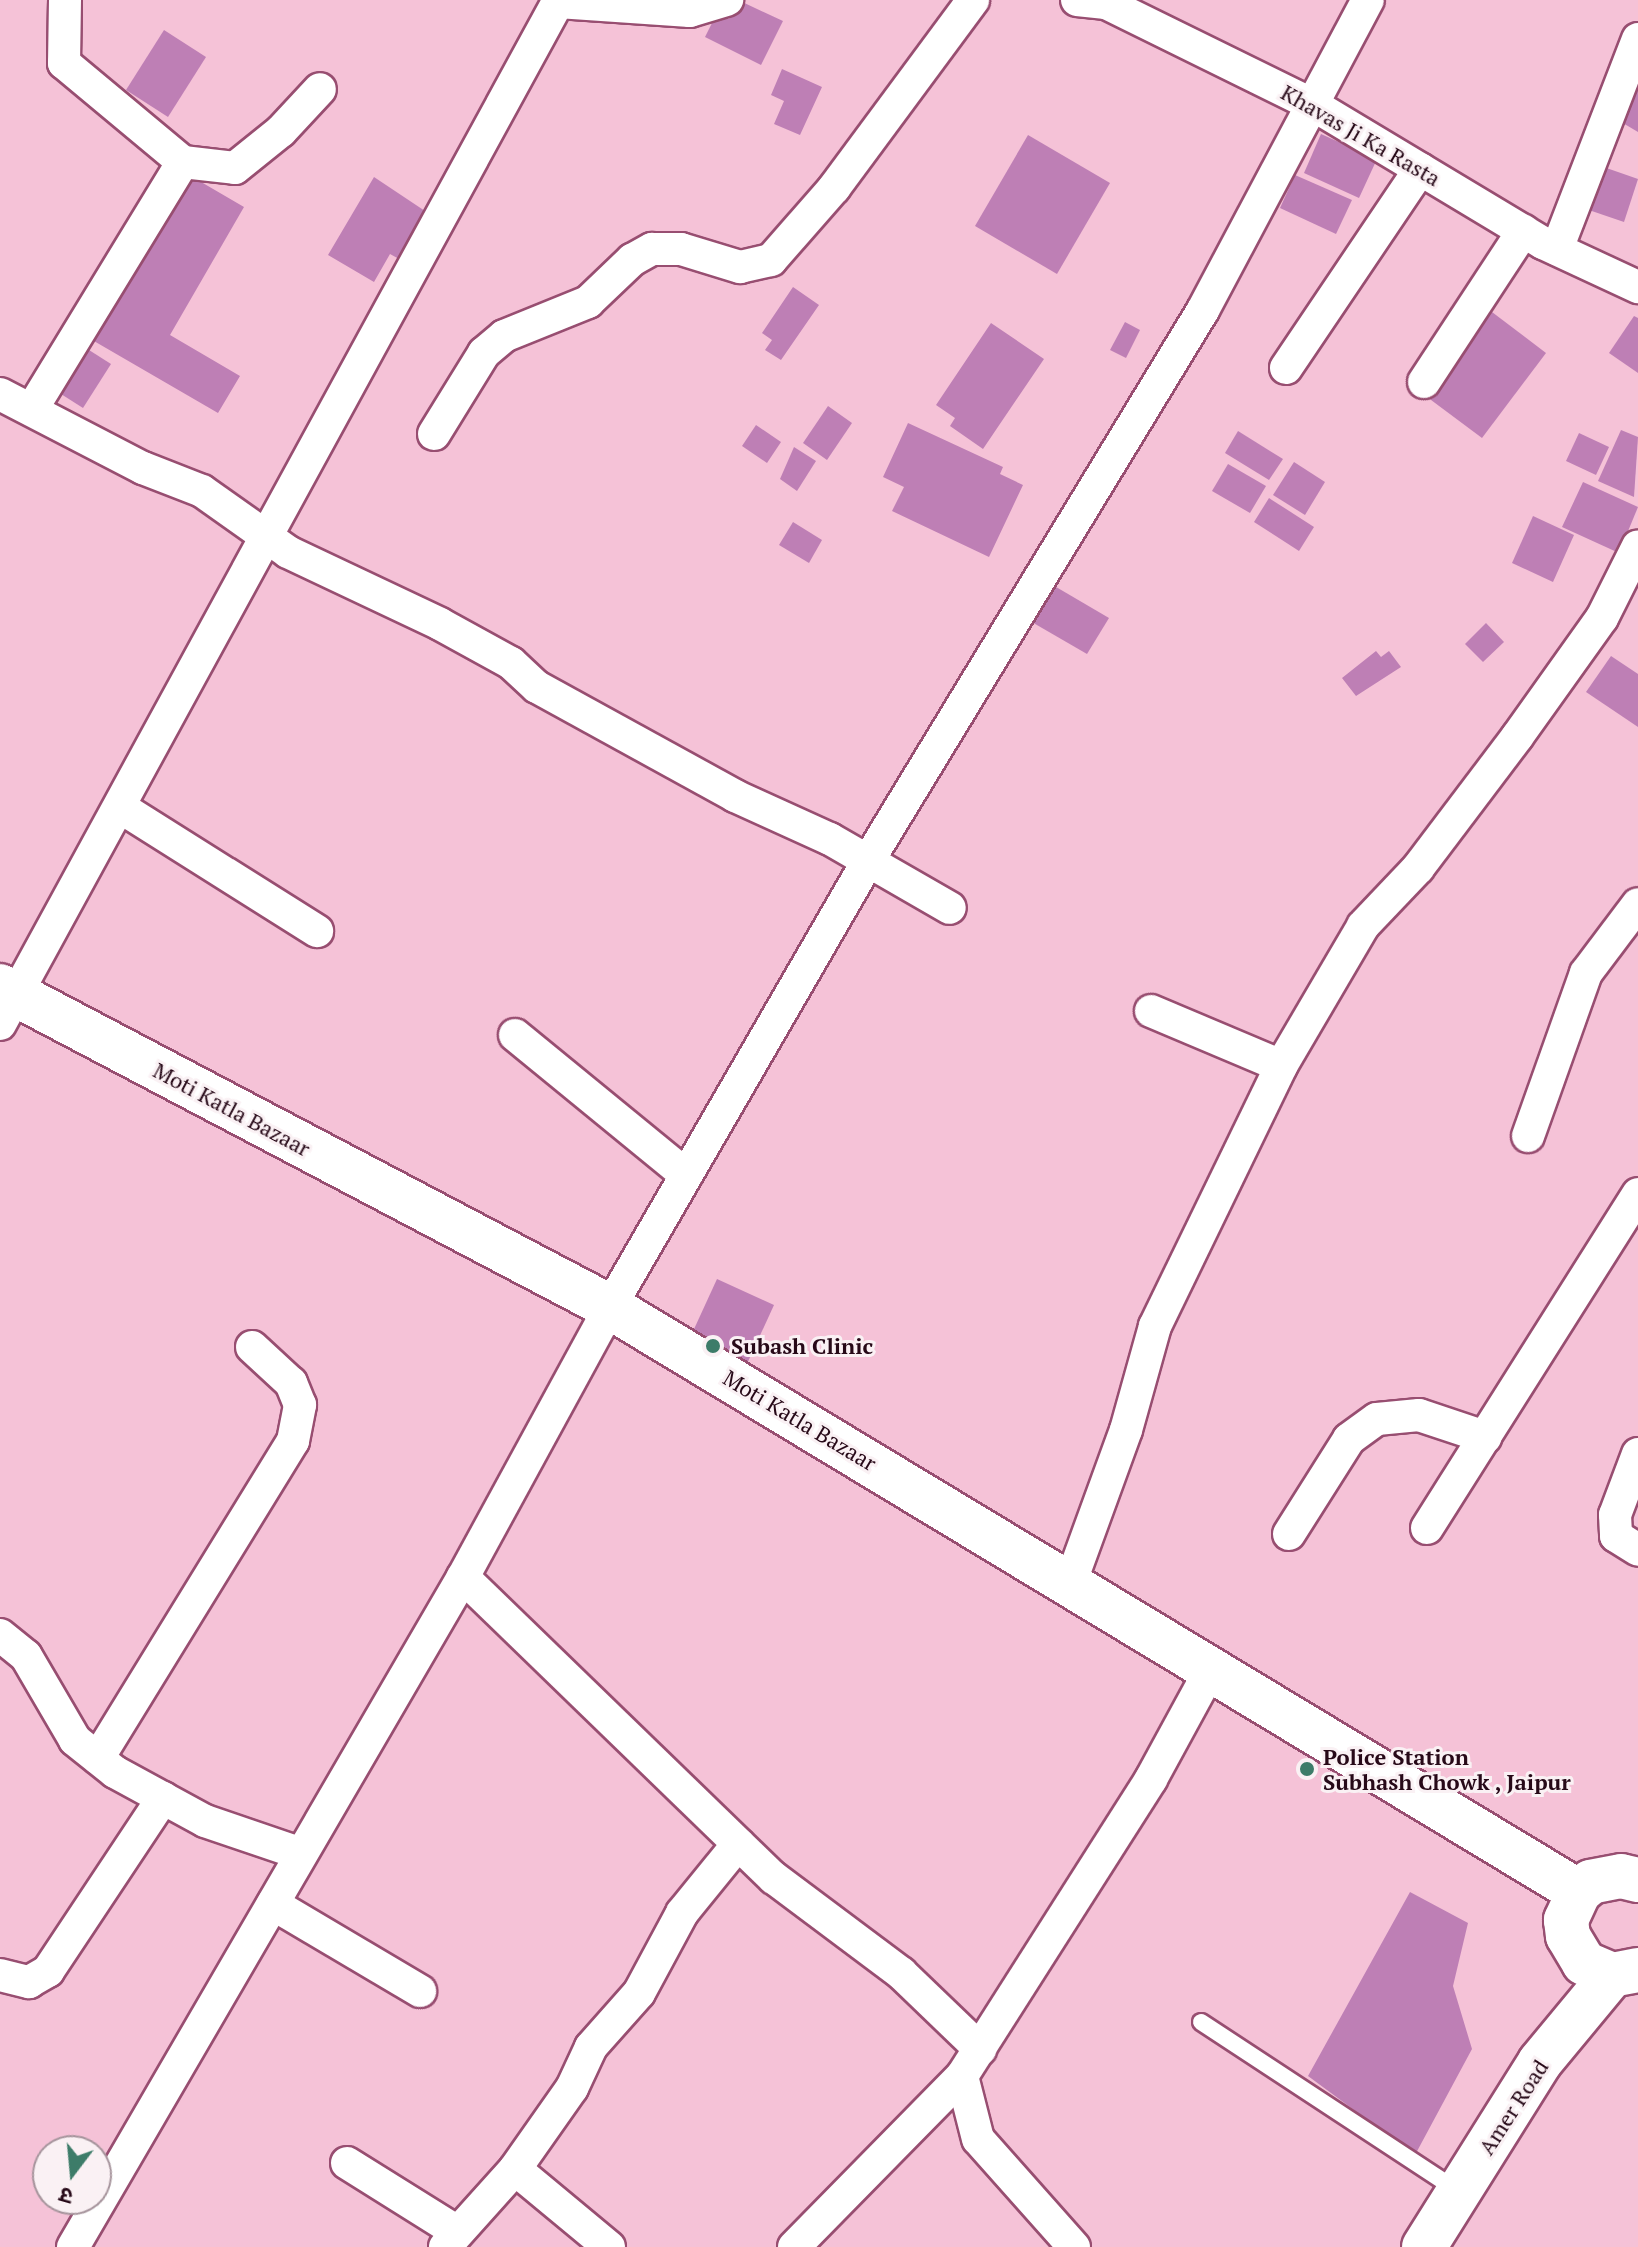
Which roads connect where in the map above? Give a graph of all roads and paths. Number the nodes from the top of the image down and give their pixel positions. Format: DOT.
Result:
graph roads {
  1 [pos="65,0"];
  2 [pos="727,0"];
  3 [pos="973,0"];
  4 [pos="1077,0"];
  5 [pos="1368,0"];
  6 [pos="558,1"];
  7 [pos="1638,39"];
  8 [pos="320,89"];
  9 [pos="1315,106"];
  10 [pos="183,162"];
  11 [pos="1420,169"];
  12 [pos="1523,231"];
  13 [pos="1557,249"];
  14 [pos="1638,287"];
  15 [pos="1286,368"];
  16 [pos="1424,382"];
  17 [pos="0,394"];
  18 [pos="32,409"];
  19 [pos="434,434"];
  20 [pos="267,537"];
  21 [pos="1638,546"];
  22 [pos="120,807"];
  23 [pos="868,861"];
  24 [pos="1638,904"];
  25 [pos="950,908"];
  26 [pos="317,931"];
  27 [pos="6,1002"];
  28 [pos="1151,1011"];
  29 [pos="515,1035"];
  30 [pos="1281,1066"];
  31 [pos="1528,1136"];
  32 [pos="686,1175"];
  33 [pos="1638,1194"];
  34 [pos="610,1307"];
  35 [pos="252,1347"];
  36 [pos="1485,1437"];
  37 [pos="1638,1454"];
  38 [pos="1427,1528"];
  39 [pos="1289,1534"];
  40 [pos="1638,1550"];
  41 [pos="463,1577"];
  42 [pos="1071,1581"];
  43 [pos="0,1635"];
  44 [pos="1211,1669"];
  45 [pos="98,1758"];
  46 [pos="163,1798"];
  47 [pos="738,1844"];
  48 [pos="299,1853"];
  49 [pos="1638,1879"];
  50 [pos="1579,1892"];
  51 [pos="273,1904"];
  52 [pos="1609,1967"];
  53 [pos="0,1975"];
  54 [pos="420,1991"];
  55 [pos="1201,2022"];
  56 [pos="980,2049"];
  57 [pos="962,2076"];
  58 [pos="347,2163"];
  59 [pos="515,2169"];
  60 [pos="1459,2191"];
  61 [pos="451,2239"];
  62 [pos="73,2247"];
  63 [pos="609,2247"];
  64 [pos="794,2247"];
  65 [pos="1074,2247"];
  66 [pos="1424,2247"];
  1 -- 10 [label="street"];
  2 -- 6 [label="street"];
  3 -- 19 [label="street"];
  4 -- 9 [label="street, Khavas Ji Ka Rasta"];
  5 -- 9 [label="street"];
  6 -- 20 [label="street"];
  7 -- 13 [label="street"];
  8 -- 10 [label="street"];
  9 -- 11 [label="street, Khavas Ji Ka Rasta"];
  9 -- 23 [label="street"];
  10 -- 18 [label="street"];
  11 -- 12 [label="street, Khavas Ji Ka Rasta"];
  11 -- 15 [label="street"];
  12 -- 13 [label="street, Khavas Ji Ka Rasta"];
  12 -- 16 [label="street"];
  13 -- 14 [label="street, Khavas Ji Ka Rasta"];
  17 -- 18 [label="street"];
  18 -- 20 [label="street"];
  20 -- 22 [label="street"];
  20 -- 23 [label="street"];
  21 -- 30 [label="street"];
  22 -- 26 [label="street"];
  22 -- 27 [label="street"];
  23 -- 25 [label="street"];
  23 -- 32 [label="street"];
  24 -- 31 [label="street"];
  27 -- 34 [label="street, Moti Katla Bazaar"];
  28 -- 30 [label="street"];
  29 -- 32 [label="street"];
  30 -- 42 [label="street"];
  32 -- 34 [label="street"];
  33 -- 36 [label="street"];
  34 -- 41 [label="street"];
  34 -- 42 [label="street, Moti Katla Bazaar"];
  35 -- 45 [label="street"];
  36 -- 38 [label="street"];
  36 -- 39 [label="street"];
  37 -- 40 [label="street"];
  41 -- 47 [label="street"];
  41 -- 48 [label="street"];
  42 -- 44 [label="street, Moti Katla Bazaar"];
  43 -- 45 [label="street"];
  44 -- 50 [label="street, Moti Katla Bazaar"];
  44 -- 56 [label="street"];
  45 -- 46 [label="street"];
  46 -- 48 [label="street"];
  46 -- 53 [label="street"];
  47 -- 56 [label="street"];
  47 -- 59 [label="street"];
  48 -- 51 [label="street"];
  49 -- 50 [label="street"];
  50 -- 52 [label="street"];
  51 -- 54 [label="street"];
  51 -- 62 [label="street"];
  52 -- 60 [label="street, Amer Road"];
  55 -- 60 [label="lane"];
  56 -- 57 [label="street"];
  57 -- 64 [label="street"];
  57 -- 65 [label="street"];
  58 -- 61 [label="street"];
  59 -- 61 [label="street"];
  59 -- 63 [label="street"];
  60 -- 66 [label="street, Amer Road"];
}
